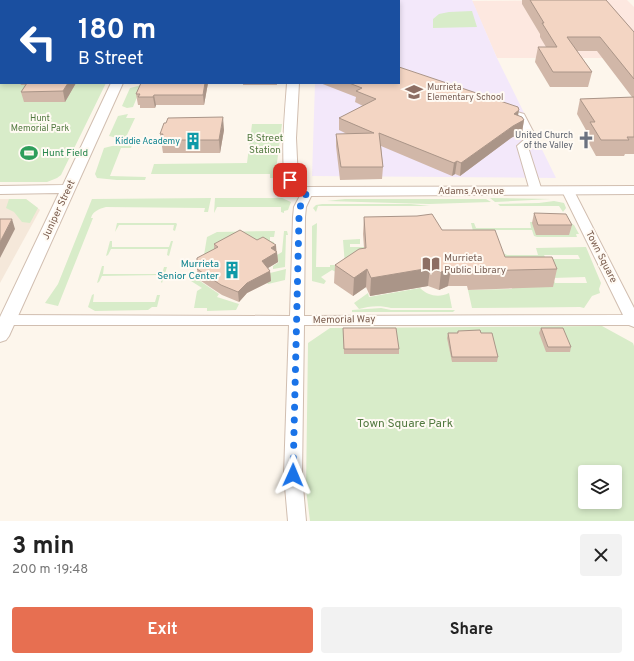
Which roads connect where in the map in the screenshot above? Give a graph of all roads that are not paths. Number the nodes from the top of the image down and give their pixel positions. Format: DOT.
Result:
graph roads {
  1 [pos="116,84"];
  2 [pos="293,84"];
  3 [pos="499,109"];
  4 [pos="69,189"];
  5 [pos="0,190"];
  6 [pos="634,190"];
  7 [pos="536,191"];
  8 [pos="568,191"];
  9 [pos="307,192"];
  10 [pos="296,321"];
  11 [pos="634,321"];
  12 [pos="3,328"];
  13 [pos="297,521"];
  1 -- 4 [label="street, Juniper Street"];
  2 -- 9 [label="street"];
  3 -- 7 [label="street"];
  4 -- 5 [label="street"];
  4 -- 12 [label="street, Juniper Street"];
  6 -- 8 [label="street, Adams Avenue"];
  7 -- 8 [label="street, Adams Avenue"];
  7 -- 9 [label="street, Adams Avenue"];
  8 -- 11 [label="street, Town Square"];
  9 -- 10 [label="street"];
  10 -- 11 [label="street, Memorial Way"];
  10 -- 12 [label="street, Memorial Way"];
  10 -- 13 [label="street"];
}
